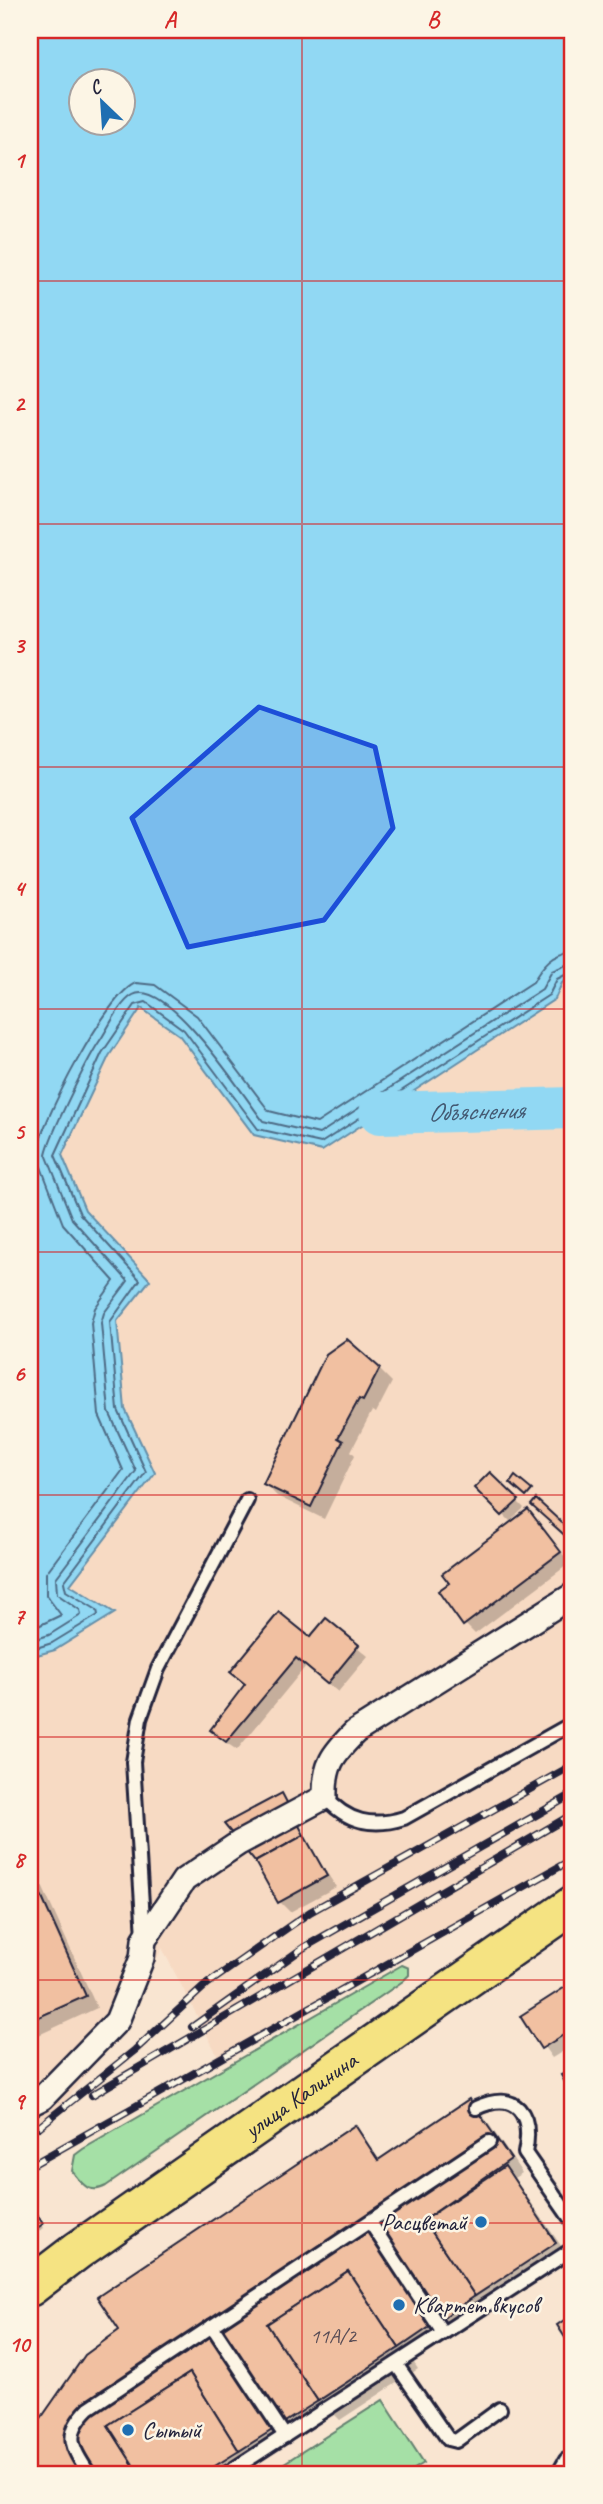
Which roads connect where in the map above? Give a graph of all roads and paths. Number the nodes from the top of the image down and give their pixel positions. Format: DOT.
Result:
graph roads {
  1 [pos="247,1500"];
  2 [pos="573,1595"];
  3 [pos="573,1723"];
  4 [pos="324,1797"];
  5 [pos="573,1905"];
  6 [pos="144,1940"];
  7 [pos="30,2104"];
  8 [pos="476,2108"];
  9 [pos="489,2142"];
  10 [pos="370,2222"];
  11 [pos="573,2222"];
  12 [pos="568,2252"];
  13 [pos="30,2287"];
  14 [pos="212,2326"];
  15 [pos="443,2333"];
  16 [pos="396,2364"];
  17 [pos="500,2409"];
  18 [pos="285,2436"];
  19 [pos="566,2460"];
  20 [pos="89,2474"];
  21 [pos="226,2474"];
  22 [pos="558,2474"];
  1 -- 6 [label="lane"];
  2 -- 4 [label="street"];
  3 -- 4 [label="lane"];
  4 -- 6 [label="street"];
  5 -- 13 [label="main road, улица Калинина"];
  6 -- 7 [label="street"];
  8 -- 11 [label="lane"];
  9 -- 10 [label="lane"];
  10 -- 14 [label="lane"];
  10 -- 15 [label="lane"];
  12 -- 15 [label="lane"];
  14 -- 18 [label="lane"];
  14 -- 20 [label="lane"];
  15 -- 16 [label="lane"];
  16 -- 17 [label="lane"];
  16 -- 18 [label="lane"];
  18 -- 21 [label="lane"];
  19 -- 22 [label="lane"];
}
